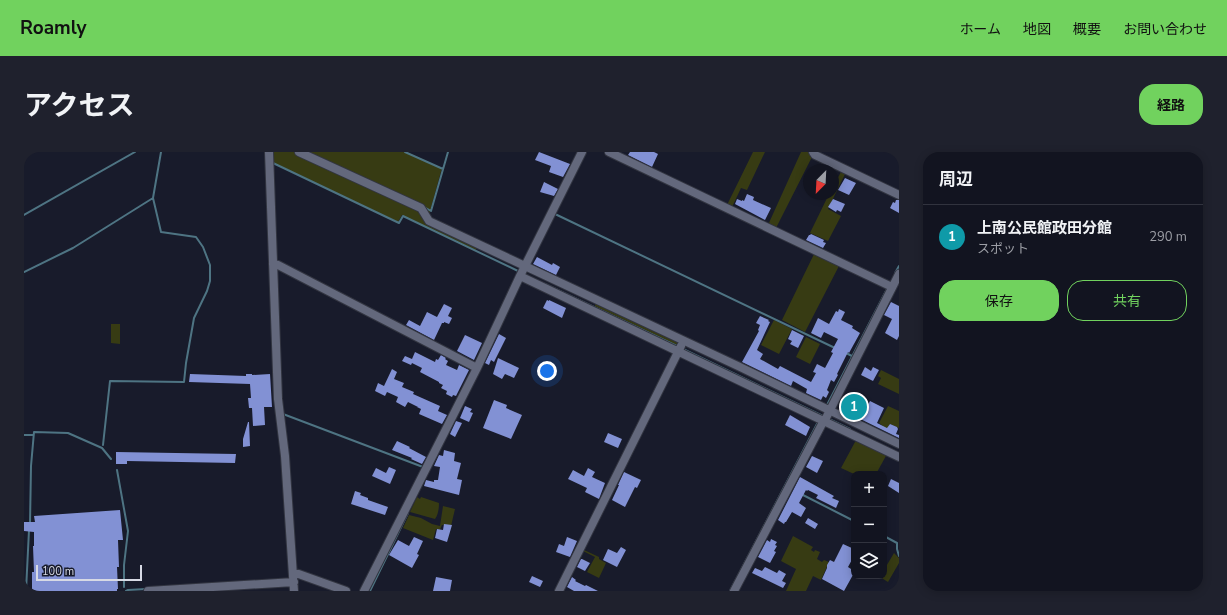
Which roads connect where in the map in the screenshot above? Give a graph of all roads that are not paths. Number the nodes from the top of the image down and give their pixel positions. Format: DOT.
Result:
graph roads {
  1 [pos="269,152"];
  2 [pos="299,152"];
  3 [pos="582,152"];
  4 [pos="609,152"];
  5 [pos="813,152"];
  6 [pos="899,195"];
  7 [pos="275,264"];
  8 [pos="527,268"];
  9 [pos="899,274"];
  10 [pos="523,277"];
  11 [pos="890,286"];
  12 [pos="681,347"];
  13 [pos="477,368"];
  14 [pos="826,416"];
  15 [pos="899,444"];
  16 [pos="899,457"];
  17 [pos="294,572"];
  18 [pos="292,582"];
  19 [pos="148,591"];
  20 [pos="294,591"];
  21 [pos="346,591"];
  22 [pos="364,591"];
  23 [pos="559,591"];
  24 [pos="734,591"];
  1 -- 7 [label="street"];
  2 -- 8 [label="street"];
  3 -- 8 [label="street"];
  4 -- 11 [label="street"];
  5 -- 6 [label="street"];
  7 -- 13 [label="street"];
  7 -- 17 [label="street"];
  8 -- 10 [label="street"];
  8 -- 12 [label="street"];
  9 -- 11 [label="street"];
  10 -- 12 [label="street"];
  10 -- 13 [label="street"];
  11 -- 14 [label="street"];
  12 -- 14 [label="street"];
  12 -- 14 [label="street"];
  12 -- 23 [label="street"];
  13 -- 22 [label="street"];
  14 -- 15 [label="street"];
  14 -- 16 [label="street"];
  14 -- 24 [label="street"];
  17 -- 18 [label="street"];
  17 -- 21 [label="street"];
  18 -- 19 [label="street"];
  18 -- 20 [label="street"];
}
